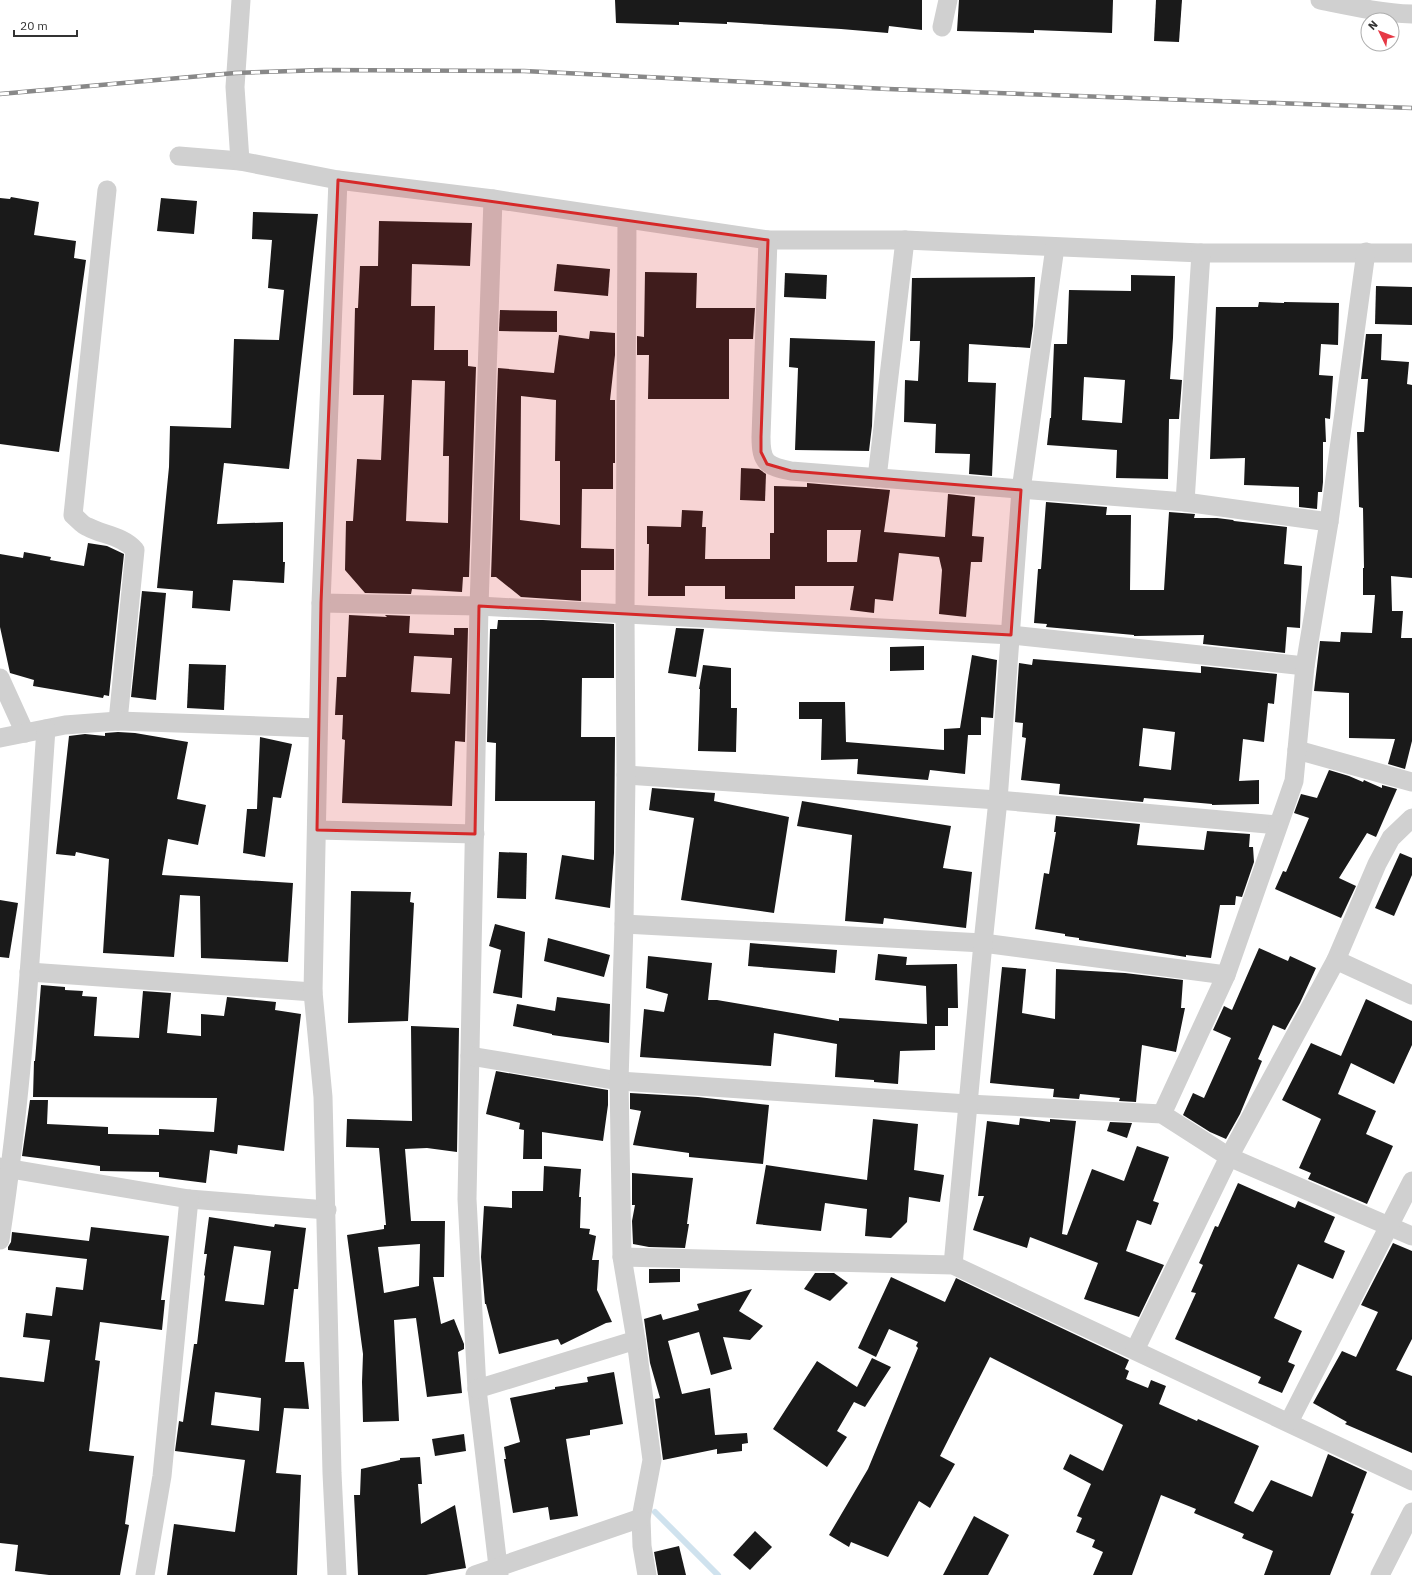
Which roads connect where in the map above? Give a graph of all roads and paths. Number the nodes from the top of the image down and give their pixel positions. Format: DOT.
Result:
graph roads {
  1 [pos="241,0"];
  2 [pos="948,0"];
  3 [pos="1320,0"];
  4 [pos="1412,14"];
  5 [pos="942,27"];
  6 [pos="179,156"];
  7 [pos="240,161"];
  8 [pos="338,180"];
  9 [pos="107,190"];
  10 [pos="493,199"];
  11 [pos="627,220"];
  12 [pos="768,240"];
  13 [pos="904,240"];
  14 [pos="1055,247"];
  15 [pos="1366,252"];
  16 [pos="1201,253"];
  17 [pos="1412,253"];
  18 [pos="877,478"];
  19 [pos="1021,490"];
  20 [pos="1185,502"];
  21 [pos="1329,522"];
  22 [pos="321,603"];
  23 [pos="479,606"];
  24 [pos="625,614"];
  25 [pos="1011,635"];
  26 [pos="1305,666"];
  27 [pos="0,678"];
  28 [pos="118,721"];
  29 [pos="318,728"];
  30 [pos="46,729"];
  31 [pos="25,733"];
  32 [pos="0,738"];
  33 [pos="1297,750"];
  34 [pos="626,775"];
  35 [pos="1412,782"];
  36 [pos="998,800"];
  37 [pos="1412,818"];
  38 [pos="1278,825"];
  39 [pos="317,830"];
  40 [pos="475,834"];
  41 [pos="624,924"];
  42 [pos="983,943"];
  43 [pos="1336,960"];
  44 [pos="29,972"];
  45 [pos="1226,975"];
  46 [pos="313,992"];
  47 [pos="1412,995"];
  48 [pos="470,1056"];
  49 [pos="619,1081"];
  50 [pos="968,1104"];
  51 [pos="1162,1114"];
  52 [pos="1228,1157"];
  53 [pos="6,1168"];
  54 [pos="1412,1181"];
  55 [pos="189,1199"];
  56 [pos="326,1210"];
  57 [pos="1389,1225"];
  58 [pos="1412,1236"];
  59 [pos="0,1240"];
  60 [pos="622,1257"];
  61 [pos="953,1265"];
  62 [pos="636,1340"];
  63 [pos="1135,1350"];
  64 [pos="477,1390"];
  65 [pos="1289,1422"];
  66 [pos="1412,1481"];
  67 [pos="1412,1512"];
  68 [pos="641,1518"];
  69 [pos="499,1571"];
  70 [pos="145,1575"];
  71 [pos="337,1575"];
  72 [pos="475,1575"];
  73 [pos="648,1575"];
  74 [pos="1380,1575"];
  1 -- 7 [label="street"];
  2 -- 5 [label="street"];
  3 -- 4 [label="street"];
  6 -- 7 [label="street"];
  7 -- 8 [label="street"];
  8 -- 10 [label="street"];
  8 -- 22 [label="street"];
  9 -- 28 [label="street"];
  10 -- 11 [label="street"];
  10 -- 23 [label="street"];
  11 -- 12 [label="street"];
  11 -- 24 [label="street"];
  12 -- 13 [label="street"];
  12 -- 18 [label="street"];
  13 -- 14 [label="street"];
  13 -- 18 [label="street"];
  14 -- 16 [label="street"];
  14 -- 19 [label="street"];
  15 -- 16 [label="street"];
  15 -- 17 [label="street"];
  15 -- 21 [label="street"];
  16 -- 20 [label="street"];
  18 -- 19 [label="street"];
  19 -- 20 [label="street"];
  19 -- 25 [label="street"];
  20 -- 21 [label="street"];
  21 -- 26 [label="street"];
  22 -- 23 [label="street"];
  22 -- 29 [label="street"];
  23 -- 24 [label="street"];
  23 -- 40 [label="street"];
  24 -- 25 [label="street"];
  24 -- 34 [label="street"];
  25 -- 26 [label="street"];
  25 -- 36 [label="street"];
  26 -- 33 [label="street"];
  27 -- 31 [label="street"];
  28 -- 29 [label="street"];
  28 -- 30 [label="street"];
  29 -- 39 [label="street"];
  30 -- 31 [label="street"];
  30 -- 44 [label="street"];
  31 -- 32 [label="street"];
  33 -- 35 [label="street"];
  33 -- 38 [label="street"];
  34 -- 36 [label="street"];
  34 -- 41 [label="street"];
  36 -- 38 [label="street"];
  36 -- 42 [label="street"];
  37 -- 43 [label="street"];
  38 -- 45 [label="street"];
  39 -- 40 [label="street"];
  39 -- 46 [label="street"];
  40 -- 48 [label="street"];
  41 -- 42 [label="street"];
  41 -- 49 [label="street"];
  42 -- 45 [label="street"];
  42 -- 50 [label="street"];
  43 -- 47 [label="street"];
  43 -- 52 [label="street"];
  44 -- 46 [label="street"];
  44 -- 53 [label="street"];
  45 -- 51 [label="street"];
  46 -- 56 [label="street"];
  48 -- 49 [label="street"];
  48 -- 64 [label="street"];
  49 -- 50 [label="street"];
  49 -- 60 [label="street"];
  50 -- 51 [label="street"];
  50 -- 61 [label="street"];
  51 -- 52 [label="street"];
  52 -- 57 [label="street"];
  52 -- 63 [label="street"];
  53 -- 55 [label="street"];
  53 -- 59 [label="street"];
  54 -- 57 [label="street"];
  55 -- 56 [label="street"];
  55 -- 70 [label="street"];
  56 -- 71 [label="street"];
  57 -- 58 [label="street"];
  57 -- 65 [label="street"];
  60 -- 61 [label="street"];
  60 -- 62 [label="street"];
  61 -- 63 [label="street"];
  62 -- 64 [label="street"];
  62 -- 68 [label="street"];
  63 -- 65 [label="street"];
  64 -- 69 [label="street"];
  65 -- 66 [label="street"];
  67 -- 74 [label="street"];
  68 -- 69 [label="street"];
  68 -- 73 [label="street"];
  69 -- 72 [label="street"];
}
